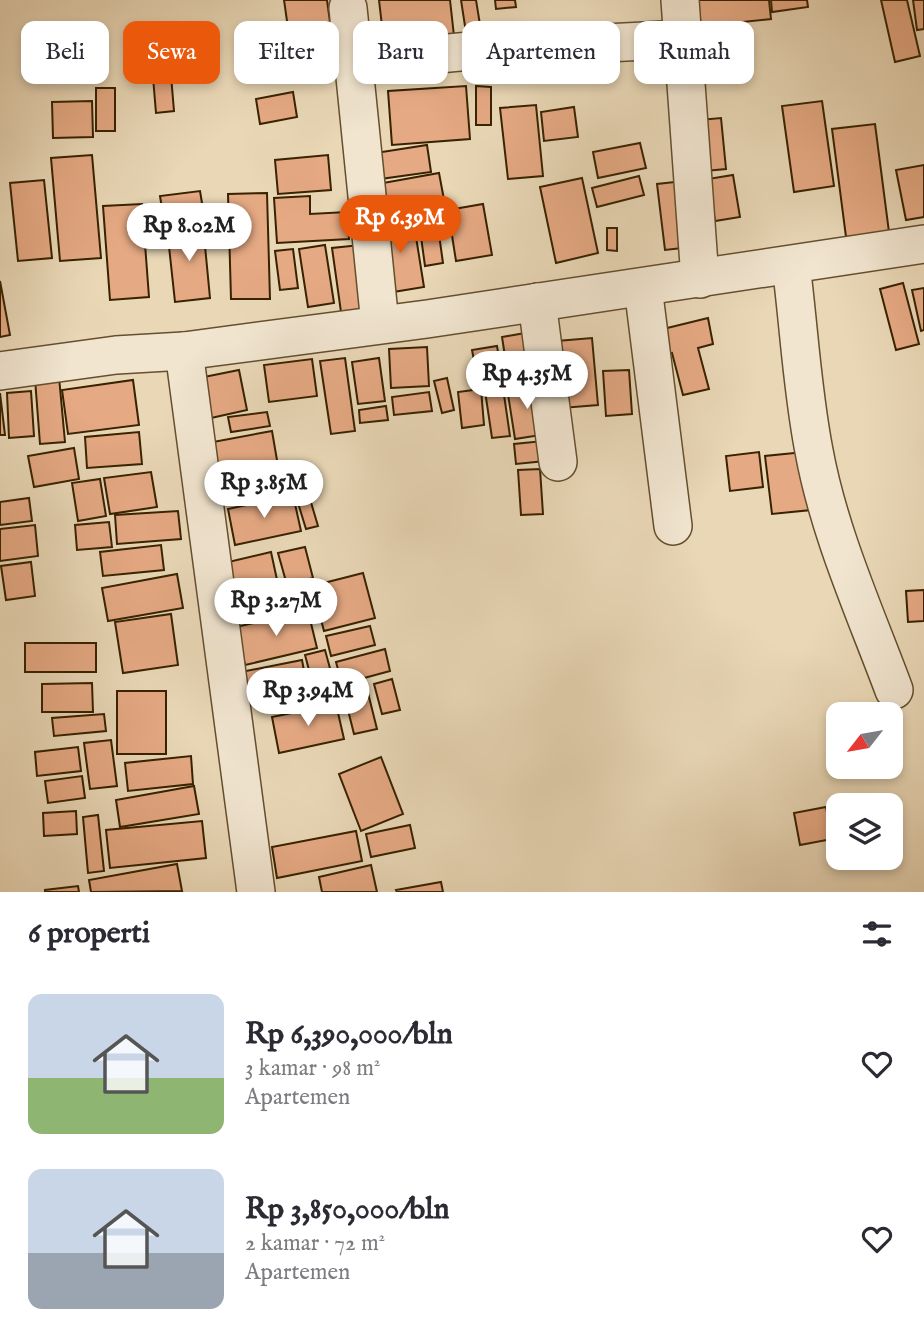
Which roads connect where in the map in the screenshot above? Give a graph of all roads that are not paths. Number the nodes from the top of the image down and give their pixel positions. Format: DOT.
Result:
graph roads {
  1 [pos="680,0"];
  2 [pos="348,8"];
  3 [pos="681,21"];
  4 [pos="634,41"];
  5 [pos="353,53"];
  6 [pos="448,53"];
  7 [pos="356,84"];
  8 [pos="685,84"];
  9 [pos="924,244"];
  10 [pos="791,265"];
  11 [pos="700,279"];
  12 [pos="643,287"];
  13 [pos="537,302"];
  14 [pos="380,324"];
  15 [pos="184,351"];
  16 [pos="0,371"];
  17 [pos="558,462"];
  18 [pos="673,526"];
  19 [pos="894,690"];
  20 [pos="256,892"];
  1 -- 3 [label="street"];
  2 -- 5 [label="street"];
  4 -- 6 [label="street"];
  7 -- 14 [label="street"];
  8 -- 11 [label="street"];
  9 -- 10 [label="street"];
  10 -- 11 [label="street"];
  10 -- 19 [label="street"];
  11 -- 12 [label="street"];
  12 -- 13 [label="street"];
  12 -- 18 [label="street"];
  13 -- 14 [label="street"];
  13 -- 17 [label="street"];
  14 -- 15 [label="street"];
  15 -- 16 [label="street"];
  15 -- 20 [label="street"];
}
